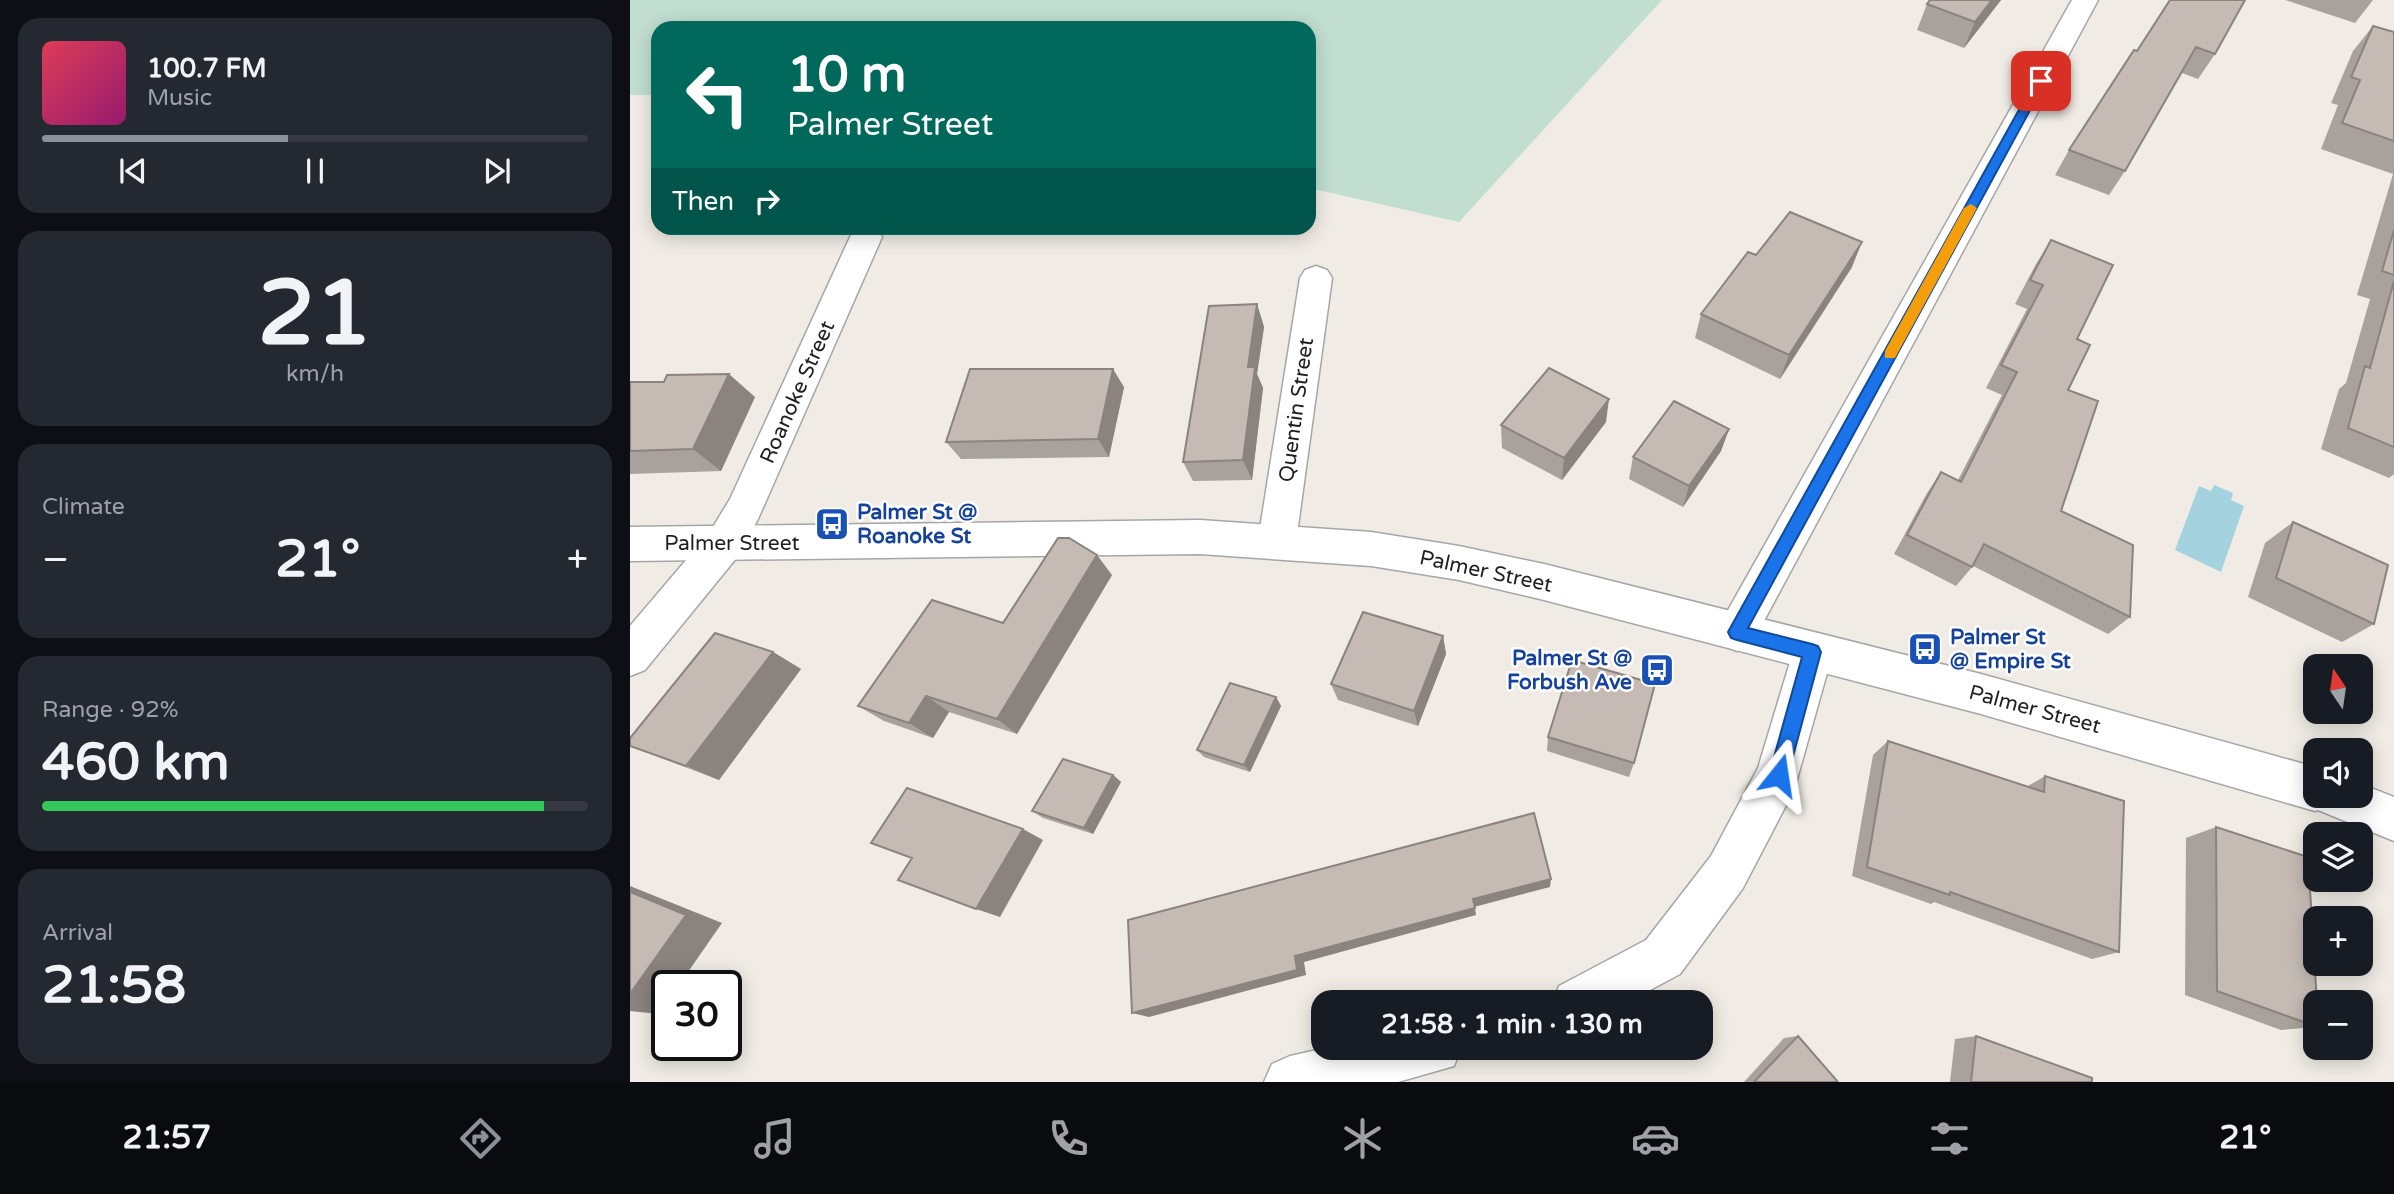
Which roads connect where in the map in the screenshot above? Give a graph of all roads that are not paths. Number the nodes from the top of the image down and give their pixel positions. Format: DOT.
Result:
graph roads {
  1 [pos="2085,0"];
  2 [pos="866,237"];
  3 [pos="1316,278"];
  4 [pos="1277,541"];
  5 [pos="630,544"];
  6 [pos="723,544"];
  7 [pos="1737,632"];
  8 [pos="1812,652"];
  9 [pos="630,657"];
  10 [pos="2303,784"];
  11 [pos="2365,808"];
  12 [pos="2394,819"];
  13 [pos="1601,990"];
  14 [pos="1384,1060"];
  15 [pos="1290,1082"];
  1 -- 7 [label="street"];
  2 -- 6 [label="street, Roanoke Street"];
  3 -- 4 [label="street, Quentin Street"];
  4 -- 6 [label="street, Palmer Street"];
  4 -- 7 [label="street, Palmer Street"];
  5 -- 6 [label="street, Palmer Street"];
  6 -- 9 [label="street, Roanoke Street"];
  7 -- 8 [label="street, Palmer Street"];
  8 -- 10 [label="street, Palmer Street"];
  8 -- 13 [label="street"];
  11 -- 12 [label="street"];
  14 -- 15 [label="street"];
}
